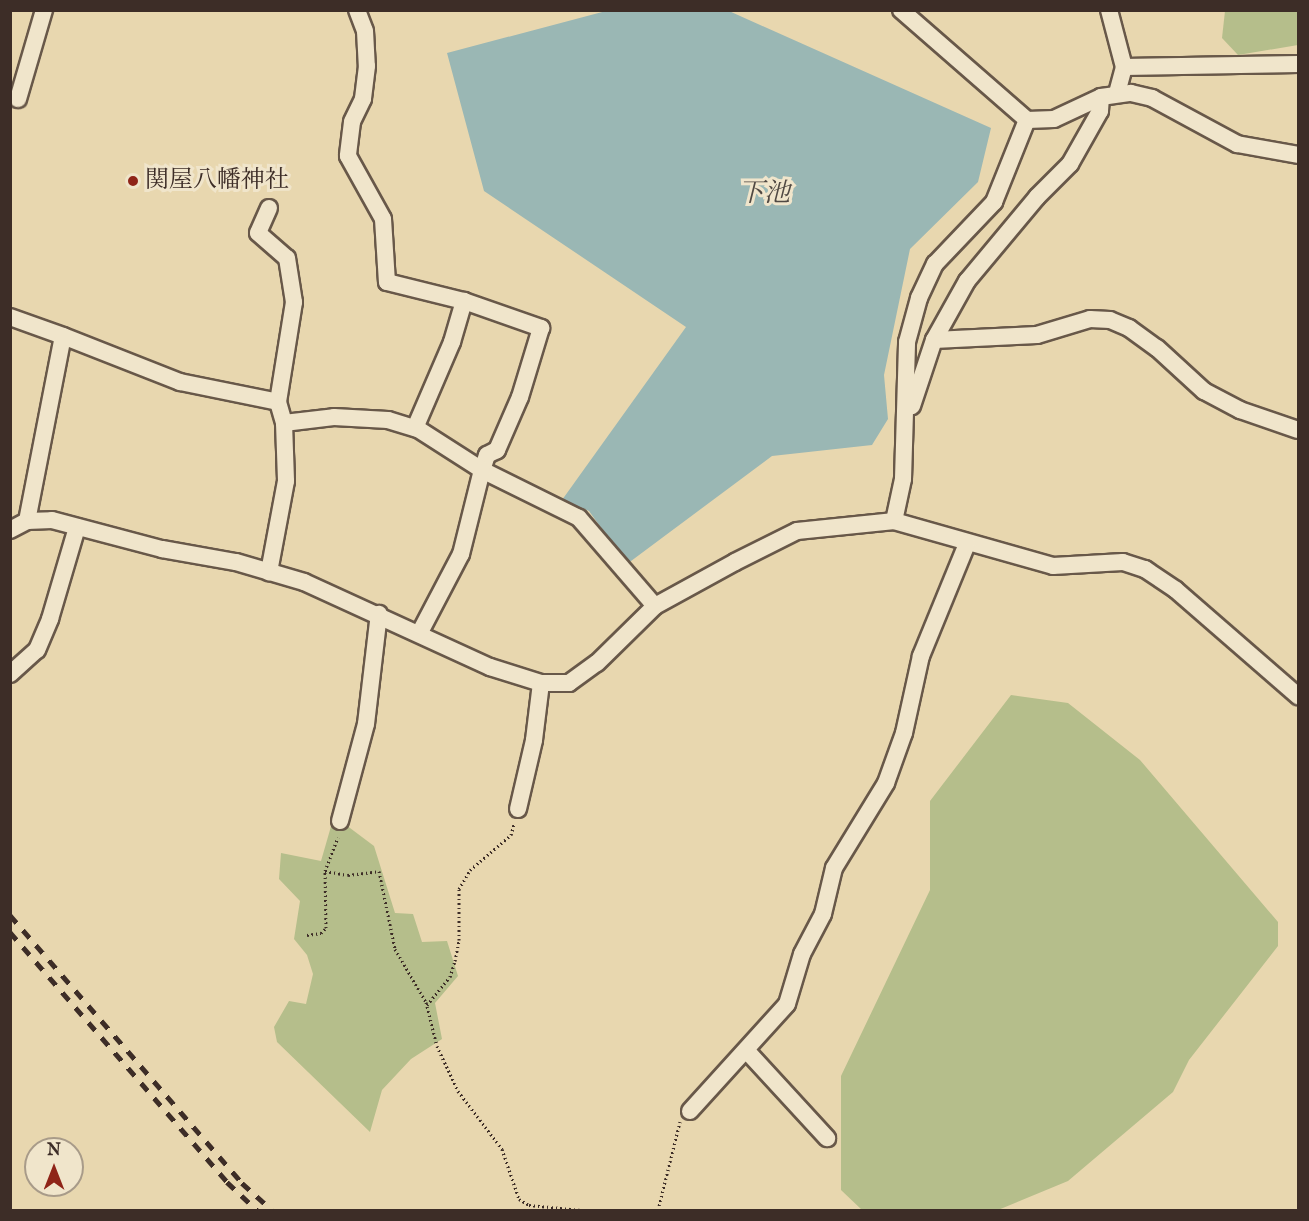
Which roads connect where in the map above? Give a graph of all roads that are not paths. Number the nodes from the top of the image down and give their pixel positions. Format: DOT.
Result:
graph roads {
  1 [pos="44,10"];
  2 [pos="357,10"];
  3 [pos="901,10"];
  4 [pos="1110,10"];
  5 [pos="1299,64"];
  6 [pos="1124,67"];
  7 [pos="1109,95"];
  8 [pos="18,99"];
  9 [pos="1027,120"];
  10 [pos="1299,155"];
  11 [pos="270,208"];
  12 [pos="464,301"];
  13 [pos="10,317"];
  14 [pos="63,336"];
  15 [pos="934,340"];
  16 [pos="278,402"];
  17 [pos="285,423"];
  18 [pos="905,425"];
  19 [pos="415,428"];
  20 [pos="1299,430"];
  21 [pos="482,470"];
  22 [pos="27,521"];
  23 [pos="894,521"];
  24 [pos="77,527"];
  25 [pos="10,530"];
  26 [pos="967,544"];
  27 [pos="269,572"];
  28 [pos="655,606"];
  29 [pos="379,614"];
  30 [pos="419,634"];
  31 [pos="10,674"];
  32 [pos="541,683"];
  33 [pos="1299,696"];
  34 [pos="518,809"];
  35 [pos="340,821"];
  36 [pos="746,1050"];
  37 [pos="690,1111"];
  38 [pos="827,1138"];
  1 -- 8 [label="street"];
  2 -- 12 [label="street"];
  3 -- 9 [label="street"];
  4 -- 6 [label="street"];
  5 -- 6 [label="street"];
  6 -- 7 [label="street"];
  7 -- 9 [label="street"];
  7 -- 10 [label="street"];
  7 -- 15 [label="street"];
  9 -- 18 [label="street"];
  11 -- 16 [label="street"];
  12 -- 19 [label="street"];
  12 -- 21 [label="street"];
  13 -- 14 [label="street"];
  14 -- 16 [label="street"];
  14 -- 22 [label="street"];
  15 -- 18 [label="street"];
  15 -- 20 [label="street"];
  16 -- 17 [label="street"];
  17 -- 19 [label="street"];
  17 -- 27 [label="street"];
  18 -- 23 [label="street"];
  19 -- 21 [label="street"];
  21 -- 28 [label="street"];
  21 -- 30 [label="street"];
  22 -- 24 [label="street"];
  22 -- 25 [label="street"];
  23 -- 26 [label="street"];
  23 -- 28 [label="street"];
  24 -- 27 [label="street"];
  24 -- 31 [label="street"];
  26 -- 33 [label="street"];
  26 -- 36 [label="street"];
  27 -- 29 [label="street"];
  28 -- 32 [label="street"];
  29 -- 30 [label="street"];
  29 -- 35 [label="street"];
  30 -- 32 [label="street"];
  32 -- 34 [label="street"];
  36 -- 37 [label="street"];
  36 -- 38 [label="street"];
}
